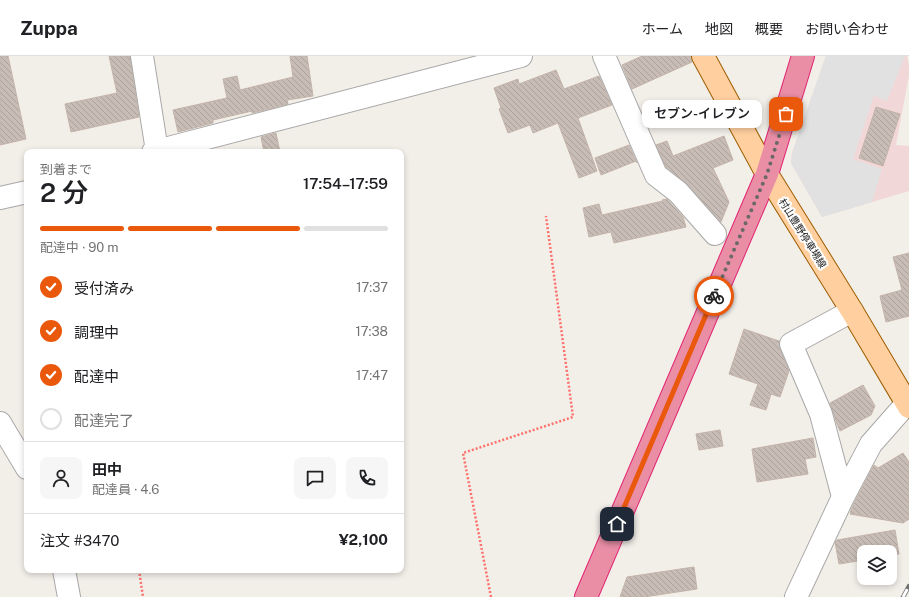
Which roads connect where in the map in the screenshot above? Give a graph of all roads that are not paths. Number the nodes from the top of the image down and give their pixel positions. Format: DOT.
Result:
graph roads {
  1 [pos="142,56"];
  2 [pos="520,56"];
  3 [pos="604,56"];
  4 [pos="703,56"];
  5 [pos="803,56"];
  6 [pos="155,149"];
  7 [pos="163,149"];
  8 [pos="767,174"];
  9 [pos="24,193"];
  10 [pos="0,198"];
  11 [pos="715,234"];
  12 [pos="852,311"];
  13 [pos="908,404"];
  14 [pos="0,423"];
  15 [pos="24,463"];
  16 [pos="843,497"];
  17 [pos="65,573"];
  18 [pos="70,597"];
  19 [pos="586,597"];
  20 [pos="796,597"];
  1 -- 6 [label="street"];
  2 -- 7 [label="street"];
  3 -- 11 [label="street"];
  4 -- 8 [label="main road, 村山豊野停車場線"];
  5 -- 8 [label="highway"];
  8 -- 12 [label="main road, 村山豊野停車場線"];
  8 -- 19 [label="highway"];
  9 -- 10 [label="street"];
  12 -- 13 [label="main road, 村山豊野停車場線"];
  12 -- 16 [label="street"];
  13 -- 16 [label="street"];
  14 -- 15 [label="street"];
  16 -- 20 [label="street"];
  17 -- 18 [label="street"];
}
